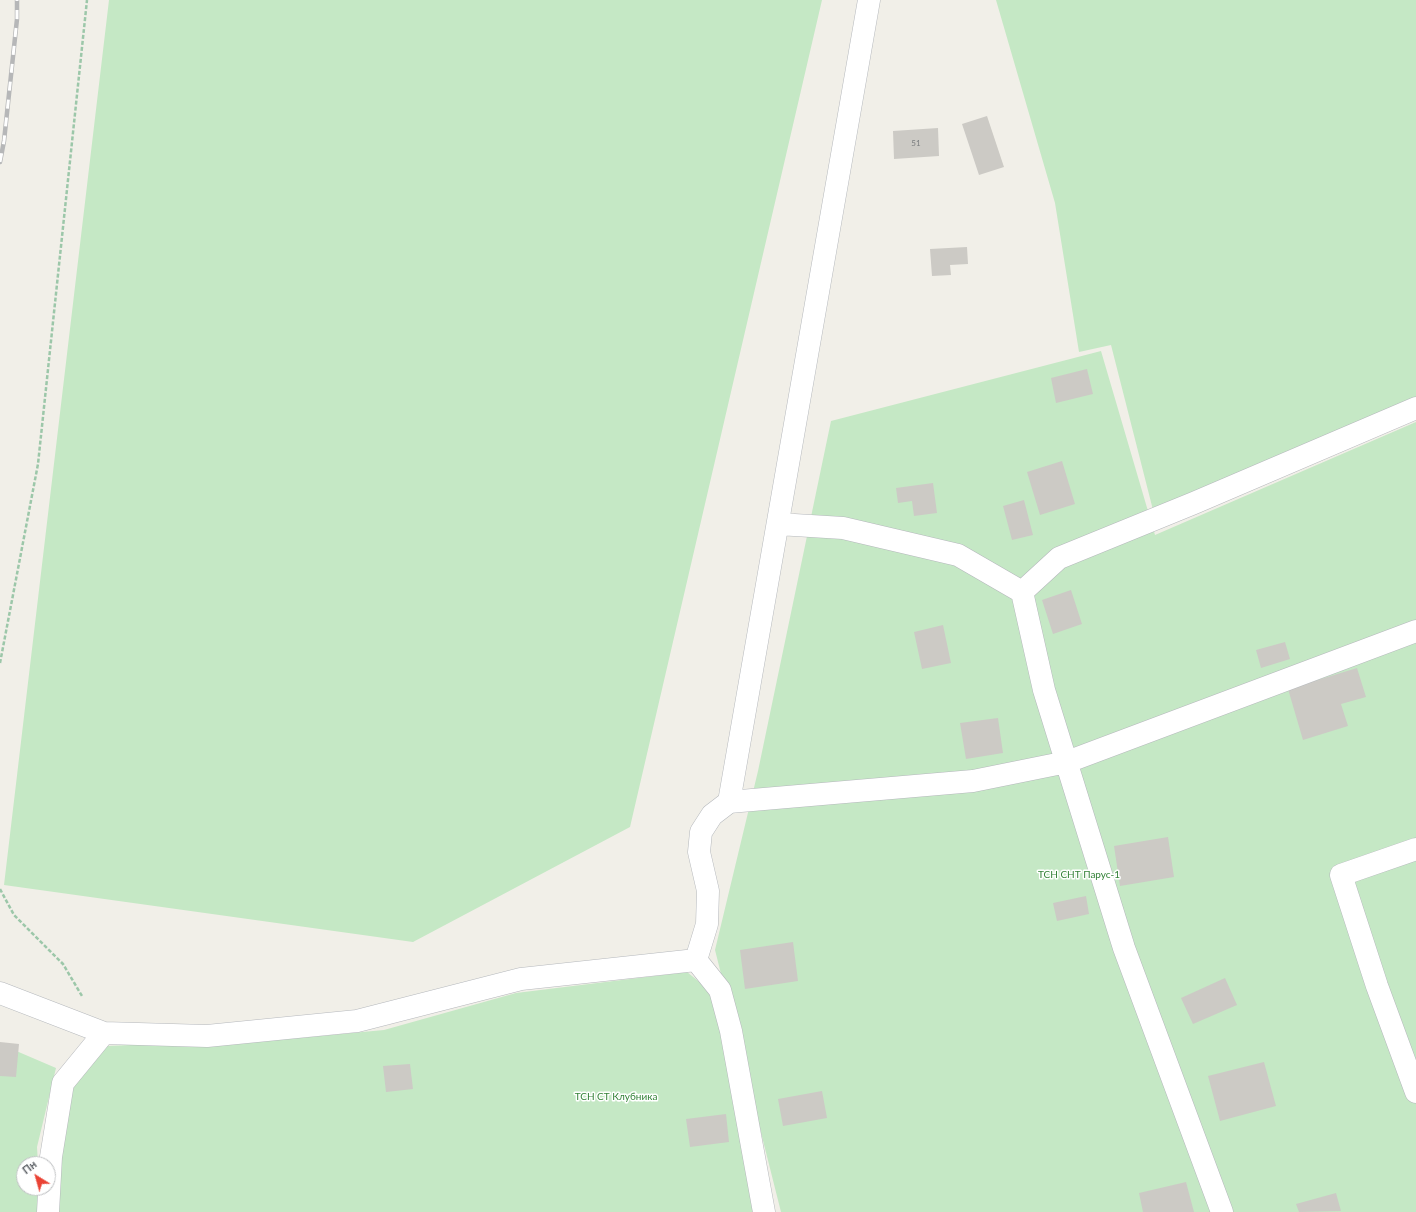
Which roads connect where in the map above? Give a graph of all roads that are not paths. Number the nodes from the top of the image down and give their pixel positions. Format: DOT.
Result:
graph roads {
  1 [pos="869,0"];
  2 [pos="1416,408"];
  3 [pos="778,524"];
  4 [pos="1022,592"];
  5 [pos="1416,631"];
  6 [pos="1067,762"];
  7 [pos="730,802"];
  8 [pos="1416,849"];
  9 [pos="696,960"];
  10 [pos="0,993"];
  11 [pos="104,1033"];
  12 [pos="1416,1092"];
  13 [pos="48,1212"];
  14 [pos="764,1212"];
  15 [pos="1222,1212"];
  1 -- 3 [label="street"];
  2 -- 4 [label="street"];
  3 -- 4 [label="street"];
  3 -- 7 [label="street"];
  4 -- 6 [label="street"];
  5 -- 6 [label="street"];
  6 -- 7 [label="street"];
  6 -- 15 [label="street"];
  7 -- 9 [label="street"];
  8 -- 12 [label="street"];
  9 -- 11 [label="street"];
  9 -- 14 [label="street"];
  10 -- 11 [label="street"];
  11 -- 13 [label="street"];
}
